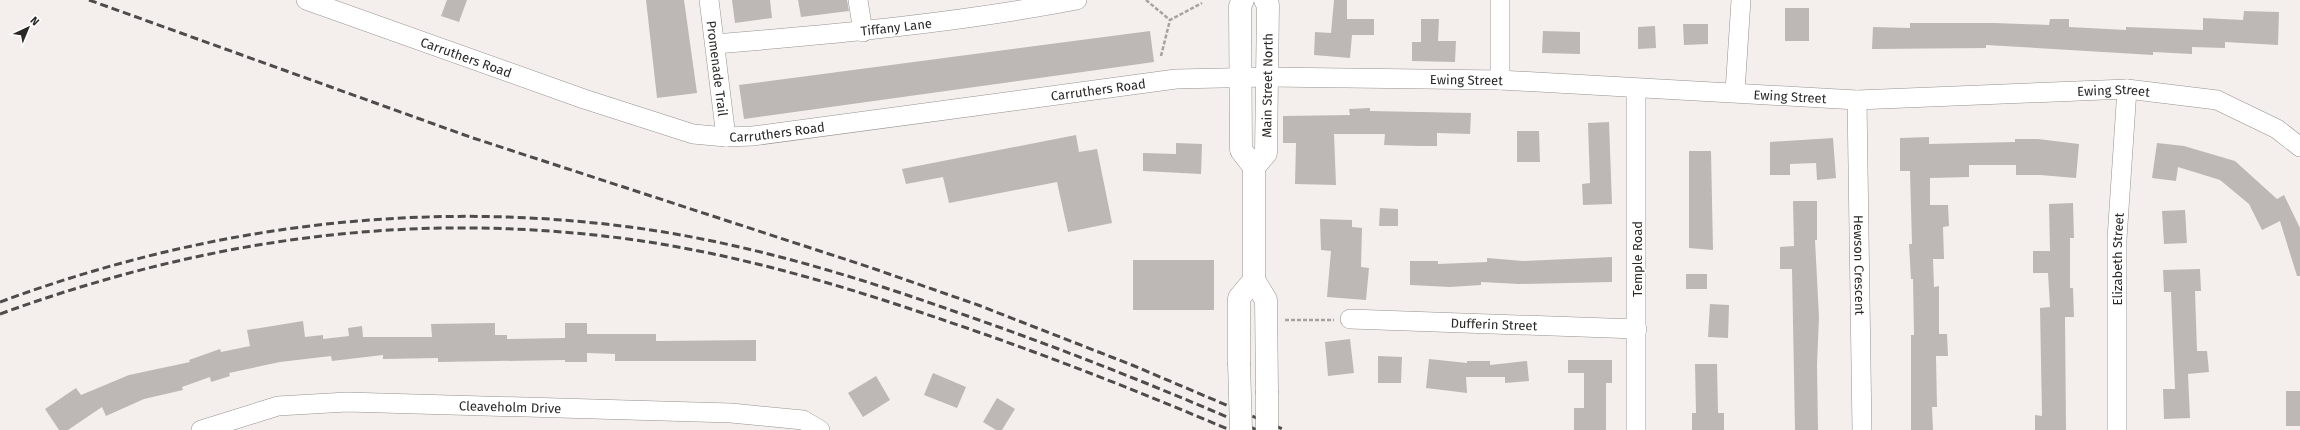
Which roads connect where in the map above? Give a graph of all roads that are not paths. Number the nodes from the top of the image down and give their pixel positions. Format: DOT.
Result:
graph roads {
  1 [pos="306,0"];
  2 [pos="709,0"];
  3 [pos="858,0"];
  4 [pos="1077,0"];
  5 [pos="1243,0"];
  6 [pos="1265,0"];
  7 [pos="1500,0"];
  8 [pos="1740,0"];
  9 [pos="996,8"];
  10 [pos="863,32"];
  11 [pos="715,44"];
  12 [pos="1267,77"];
  13 [pos="1239,78"];
  14 [pos="1500,80"];
  15 [pos="1636,89"];
  16 [pos="2127,89"];
  17 [pos="1735,92"];
  18 [pos="1856,100"];
  19 [pos="726,137"];
  20 [pos="2300,147"];
  21 [pos="1254,167"];
  22 [pos="1254,280"];
  23 [pos="1350,319"];
  24 [pos="1637,329"];
  25 [pos="201,430"];
  26 [pos="820,430"];
  27 [pos="1241,430"];
  28 [pos="1267,430"];
  29 [pos="1636,430"];
  30 [pos="1862,430"];
  31 [pos="2117,430"];
  1 -- 19 [label="street, Carruthers Road"];
  2 -- 11 [label="street, Promenade Trail"];
  3 -- 10 [label="street"];
  4 -- 9 [label="street, Tiffany Lane"];
  5 -- 13 [label="main road, Main Street North"];
  6 -- 12 [label="main road, Main Street North"];
  7 -- 14 [label="street"];
  8 -- 17 [label="street"];
  9 -- 10 [label="street, Tiffany Lane"];
  10 -- 11 [label="street, Tiffany Lane"];
  11 -- 19 [label="street, Promenade Trail"];
  12 -- 13 [label="street, Carruthers Road"];
  12 -- 14 [label="street, Ewing Street"];
  12 -- 21 [label="main road, Main Street North"];
  13 -- 19 [label="street, Carruthers Road"];
  13 -- 21 [label="main road, Main Street North"];
  14 -- 15 [label="street, Ewing Street"];
  15 -- 17 [label="street, Ewing Street"];
  15 -- 24 [label="street, Temple Road"];
  16 -- 18 [label="street, Ewing Street"];
  16 -- 20 [label="street, Ewing Street"];
  16 -- 31 [label="street, Elizabeth Street"];
  17 -- 18 [label="street, Ewing Street"];
  18 -- 30 [label="street, Hewson Crescent"];
  21 -- 22 [label="main road"];
  22 -- 27 [label="main road, bridge"];
  22 -- 28 [label="main road, bridge"];
  23 -- 24 [label="street, Dufferin Street"];
  24 -- 29 [label="street, Temple Road"];
  25 -- 26 [label="street, Cleaveholm Drive"];
}
